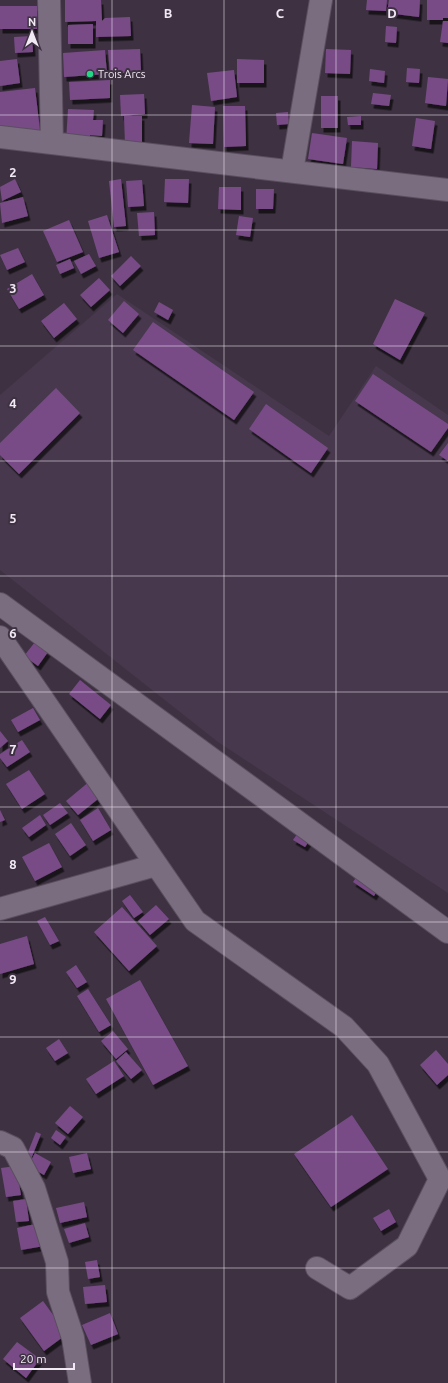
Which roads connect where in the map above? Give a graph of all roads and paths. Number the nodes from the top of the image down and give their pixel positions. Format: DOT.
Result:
graph roads {
  1 [pos="49,0"];
  2 [pos="321,0"];
  3 [pos="0,137"];
  4 [pos="52,143"];
  5 [pos="292,172"];
  6 [pos="448,190"];
  7 [pos="0,604"];
  8 [pos="0,636"];
  9 [pos="156,865"];
  10 [pos="0,909"];
  11 [pos="448,932"];
  12 [pos="0,1142"];
  13 [pos="318,1268"];
  14 [pos="80,1383"];
  1 -- 4 [label="street"];
  2 -- 5 [label="street"];
  3 -- 4 [label="street"];
  4 -- 5 [label="street"];
  5 -- 6 [label="street"];
  7 -- 11 [label="street"];
  8 -- 9 [label="street"];
  9 -- 10 [label="street"];
  9 -- 13 [label="street"];
  12 -- 14 [label="street"];
}
